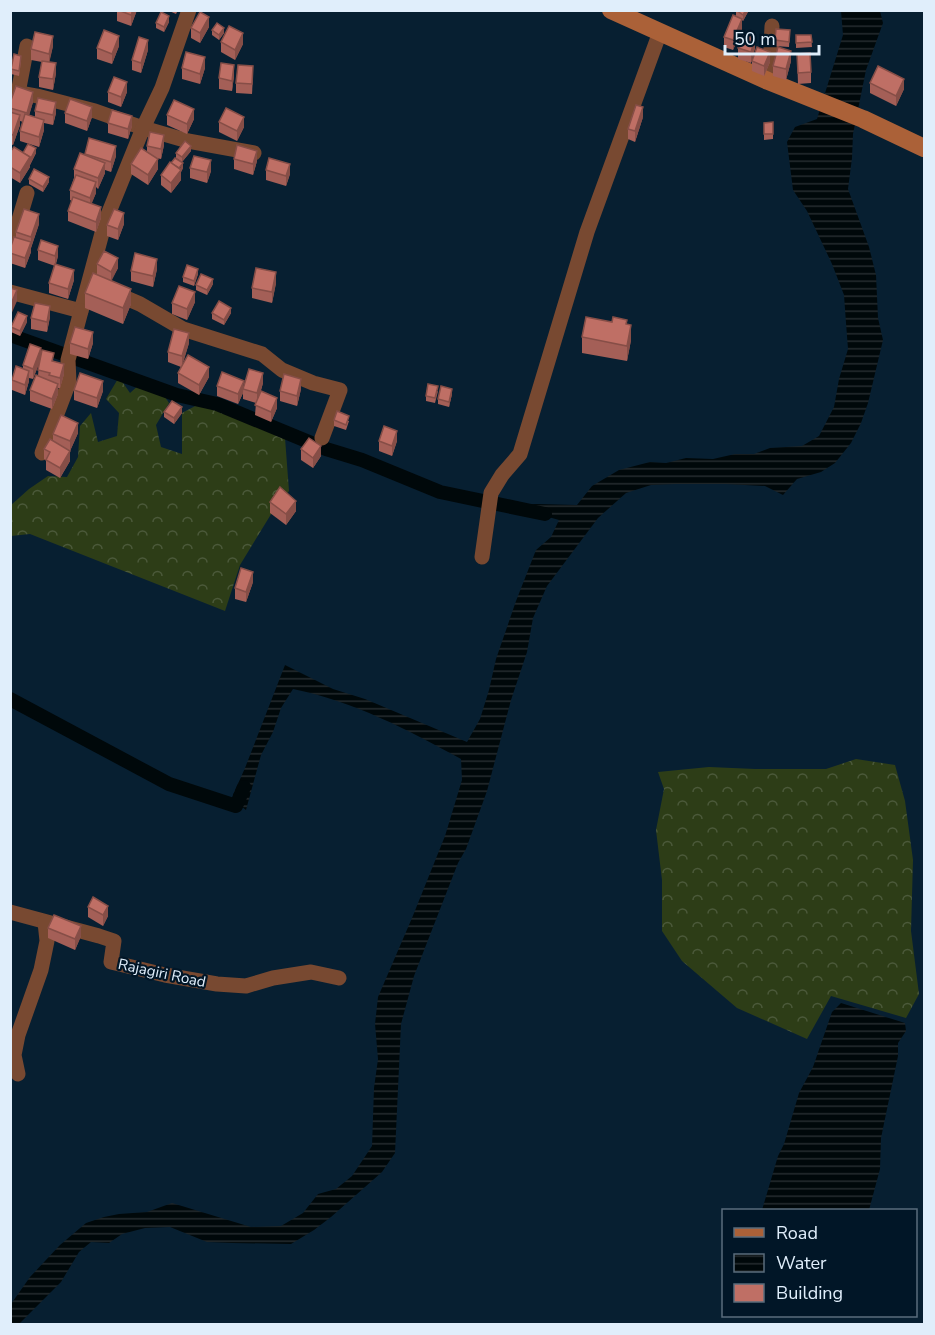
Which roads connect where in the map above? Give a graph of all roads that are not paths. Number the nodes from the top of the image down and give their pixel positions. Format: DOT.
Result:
graph roads {
  1 [pos="189,10"];
  2 [pos="611,10"];
  3 [pos="772,26"];
  4 [pos="660,32"];
  5 [pos="27,46"];
  6 [pos="768,81"];
  7 [pos="14,92"];
  8 [pos="143,128"];
  9 [pos="924,148"];
  10 [pos="254,153"];
  11 [pos="27,193"];
  12 [pos="10,250"];
  13 [pos="87,282"];
  14 [pos="10,291"];
  15 [pos="81,310"];
  16 [pos="322,438"];
  17 [pos="42,453"];
  18 [pos="482,557"];
  19 [pos="10,912"];
  20 [pos="45,922"];
  21 [pos="339,978"];
  22 [pos="18,1074"];
  1 -- 8 [label="street"];
  2 -- 4 [label="main road"];
  3 -- 6 [label="street"];
  4 -- 6 [label="main road"];
  4 -- 18 [label="street"];
  5 -- 7 [label="street"];
  6 -- 9 [label="main road"];
  7 -- 8 [label="street"];
  8 -- 10 [label="street"];
  8 -- 13 [label="street"];
  11 -- 12 [label="street"];
  13 -- 15 [label="street"];
  13 -- 16 [label="street"];
  14 -- 15 [label="street"];
  15 -- 17 [label="street"];
  19 -- 20 [label="street, Rajagiri Road"];
  20 -- 21 [label="street, Rajagiri Road"];
  20 -- 22 [label="street"];
}
